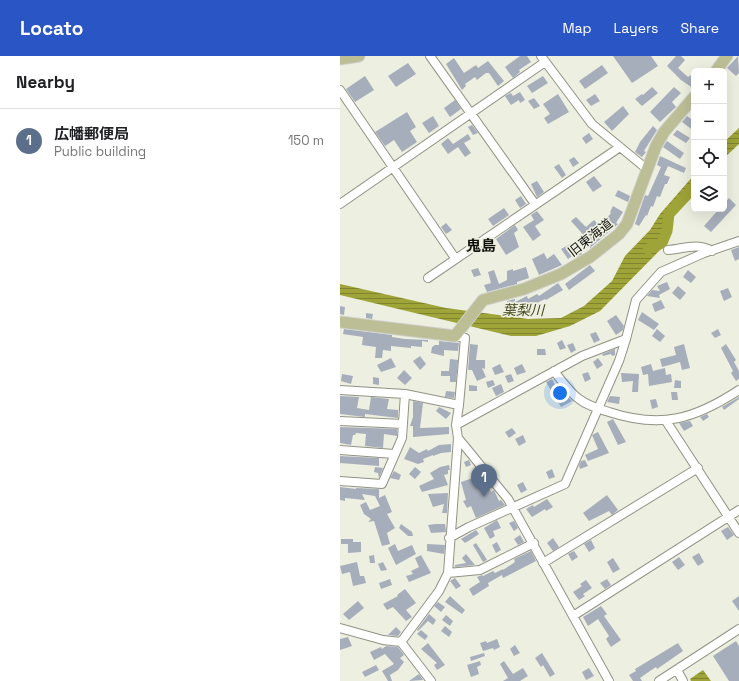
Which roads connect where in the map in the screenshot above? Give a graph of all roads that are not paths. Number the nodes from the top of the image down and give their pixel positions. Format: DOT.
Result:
graph roads {
  1 [pos="359,56"];
  2 [pos="430,56"];
  3 [pos="727,56"];
  4 [pos="340,59"];
  5 [pos="543,59"];
  6 [pos="718,68"];
  7 [pos="340,90"];
  8 [pos="691,100"];
  9 [pos="472,113"];
  10 [pos="620,147"];
  11 [pos="392,168"];
  12 [pos="648,170"];
  13 [pos="340,204"];
  14 [pos="535,204"];
  15 [pos="739,241"];
  16 [pos="668,250"];
  17 [pos="712,251"];
  18 [pos="455,258"];
  19 [pos="428,278"];
  20 [pos="340,322"];
  21 [pos="458,333"];
  22 [pos="626,338"];
  23 [pos="554,371"];
  24 [pos="340,390"];
  25 [pos="739,390"];
  26 [pos="405,394"];
  27 [pos="459,405"];
  28 [pos="598,408"];
  29 [pos="340,420"];
  30 [pos="666,421"];
  31 [pos="403,424"];
  32 [pos="456,425"];
  33 [pos="458,438"];
  34 [pos="340,450"];
  35 [pos="394,454"];
  36 [pos="698,468"];
  37 [pos="340,481"];
  38 [pos="513,508"];
  39 [pos="739,510"];
  40 [pos="729,517"];
  41 [pos="739,533"];
  42 [pos="449,538"];
  43 [pos="534,543"];
  44 [pos="543,563"];
  45 [pos="448,573"];
  46 [pos="573,616"];
  47 [pos="340,628"];
  48 [pos="739,629"];
  49 [pos="401,642"];
  50 [pos="677,670"];
  51 [pos="431,681"];
  52 [pos="609,681"];
  53 [pos="659,681"];
  54 [pos="683,681"];
  1 -- 4 [label="main road"];
  2 -- 9 [label="street"];
  3 -- 6 [label="main road"];
  5 -- 9 [label="street"];
  5 -- 10 [label="street"];
  7 -- 11 [label="street"];
  8 -- 12 [label="main road, 旧東海道"];
  9 -- 11 [label="street"];
  9 -- 14 [label="street"];
  10 -- 12 [label="street"];
  10 -- 14 [label="street"];
  11 -- 13 [label="street"];
  11 -- 18 [label="street"];
  12 -- 21 [label="main road, 旧東海道"];
  14 -- 18 [label="street"];
  15 -- 17 [label="street"];
  16 -- 17 [label="street"];
  17 -- 22 [label="street"];
  18 -- 19 [label="street"];
  20 -- 21 [label="main road"];
  21 -- 27 [label="street"];
  22 -- 23 [label="street"];
  22 -- 28 [label="street"];
  23 -- 28 [label="street"];
  23 -- 32 [label="street"];
  24 -- 26 [label="street"];
  25 -- 30 [label="street"];
  26 -- 27 [label="street"];
  26 -- 31 [label="street"];
  27 -- 32 [label="street"];
  28 -- 30 [label="street"];
  28 -- 38 [label="street"];
  29 -- 31 [label="street"];
  30 -- 36 [label="street"];
  31 -- 35 [label="street"];
  32 -- 33 [label="street"];
  33 -- 38 [label="street"];
  33 -- 42 [label="street"];
  34 -- 35 [label="street"];
  35 -- 37 [label="street"];
  36 -- 40 [label="street"];
  36 -- 44 [label="street"];
  38 -- 42 [label="street"];
  38 -- 43 [label="street"];
  39 -- 40 [label="street"];
  40 -- 41 [label="street"];
  40 -- 46 [label="street"];
  42 -- 45 [label="street"];
  43 -- 44 [label="street"];
  43 -- 45 [label="street"];
  44 -- 46 [label="street"];
  45 -- 49 [label="street"];
  46 -- 52 [label="street"];
  47 -- 49 [label="street"];
  48 -- 50 [label="street"];
  49 -- 51 [label="street"];
  50 -- 53 [label="street"];
  50 -- 54 [label="street"];
}
